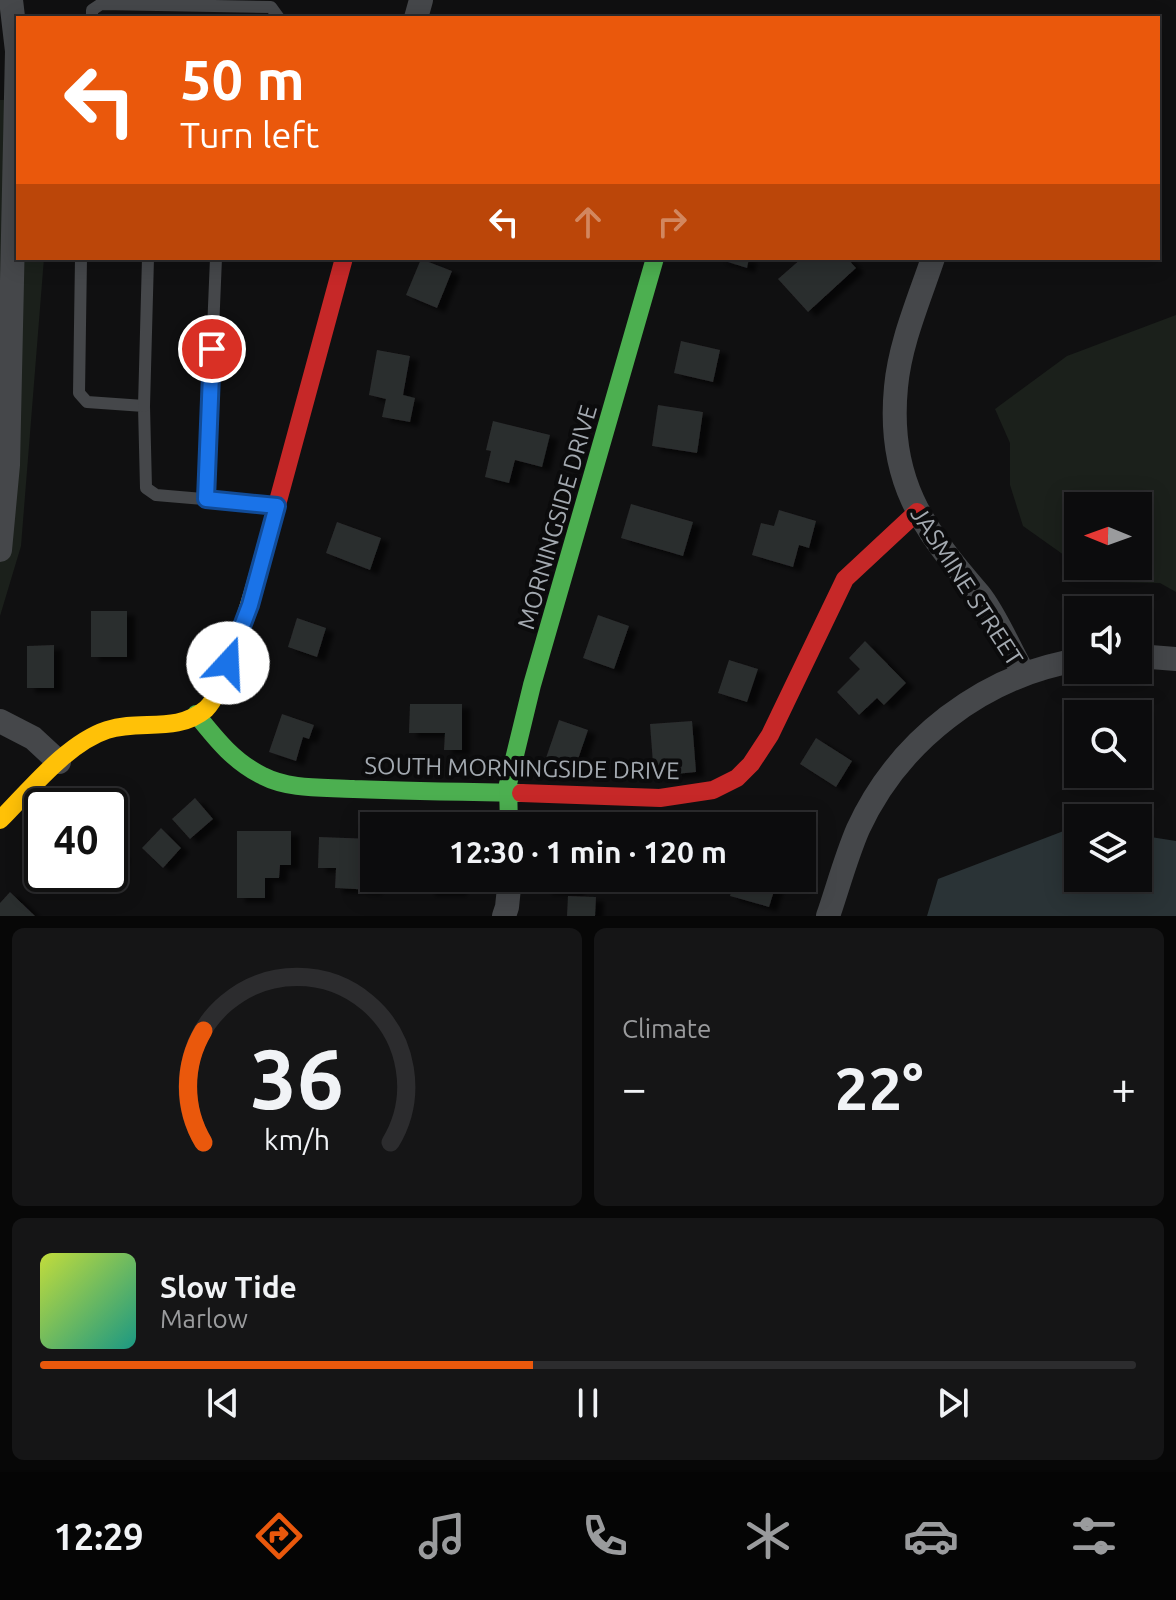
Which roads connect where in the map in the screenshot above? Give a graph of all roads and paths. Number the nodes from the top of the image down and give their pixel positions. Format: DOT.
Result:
graph roads {
  1 [pos="11,0"];
  2 [pos="92,16"];
  3 [pos="278,16"];
  4 [pos="16,42"];
  5 [pos="16,97"];
  6 [pos="81,260"];
  7 [pos="148,260"];
  8 [pos="216,260"];
  9 [pos="343,260"];
  10 [pos="654,260"];
  11 [pos="932,260"];
  12 [pos="144,406"];
  13 [pos="206,499"];
  14 [pos="277,506"];
  15 [pos="917,512"];
  16 [pos="0,550"];
  17 [pos="1152,657"];
  18 [pos="1176,659"];
  19 [pos="1064,662"];
  20 [pos="1024,674"];
  21 [pos="196,714"];
  22 [pos="0,721"];
  23 [pos="59,762"];
  24 [pos="508,791"];
  25 [pos="509,812"];
  26 [pos="0,820"];
  27 [pos="509,892"];
  28 [pos="504,916"];
  29 [pos="828,916"];
  1 -- 4 [label="street"];
  2 -- 3 [label="lane"];
  5 -- 16 [label="street"];
  6 -- 12 [label="lane"];
  7 -- 12 [label="lane"];
  8 -- 13 [label="lane"];
  9 -- 14 [label="street"];
  10 -- 24 [label="street, MORNINGSIDE DRIVE"];
  11 -- 15 [label="street, JASMINE STREET"];
  12 -- 13 [label="lane"];
  13 -- 14 [label="lane"];
  14 -- 21 [label="street"];
  15 -- 20 [label="street, JASMINE STREET"];
  15 -- 24 [label="street, SOUTH MORNINGSIDE DRIVE"];
  17 -- 18 [label="street"];
  19 -- 20 [label="street, JASMINE STREET"];
  20 -- 29 [label="street"];
  21 -- 23 [label="street"];
  21 -- 24 [label="street, SOUTH MORNINGSIDE DRIVE"];
  22 -- 23 [label="street"];
  23 -- 26 [label="street"];
  24 -- 25 [label="street, MORNINGSIDE DRIVE"];
  27 -- 28 [label="street"];
}
